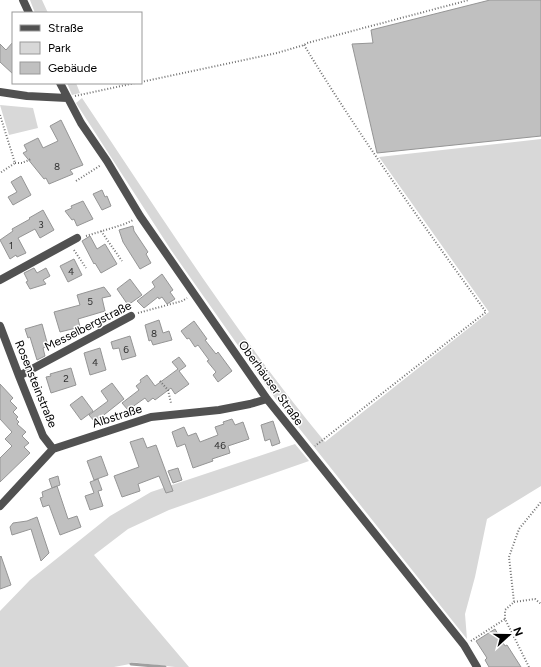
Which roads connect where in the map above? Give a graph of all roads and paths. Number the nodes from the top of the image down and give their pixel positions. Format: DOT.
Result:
graph roads {
  1 [pos="24,0"];
  2 [pos="470,0"];
  3 [pos="29,12"];
  4 [pos="304,45"];
  5 [pos="142,82"];
  6 [pos="60,84"];
  7 [pos="130,84"];
  8 [pos="0,92"];
  9 [pos="67,98"];
  10 [pos="0,115"];
  11 [pos="31,159"];
  12 [pos="107,161"];
  13 [pos="15,163"];
  14 [pos="0,173"];
  15 [pos="76,181"];
  16 [pos="140,216"];
  17 [pos="101,231"];
  18 [pos="77,238"];
  19 [pos="68,243"];
  20 [pos="122,261"];
  21 [pos="86,268"];
  22 [pos="0,280"];
  23 [pos="193,295"];
  24 [pos="131,316"];
  25 [pos="0,326"];
  26 [pos="19,376"];
  27 [pos="160,381"];
  28 [pos="267,400"];
  29 [pos="171,403"];
  30 [pos="314,446"];
  31 [pos="53,449"];
  32 [pos="541,502"];
  33 [pos="0,506"];
  34 [pos="514,602"];
  35 [pos="541,604"];
  36 [pos="505,619"];
  37 [pos="464,645"];
  38 [pos="477,667"];
  39 [pos="529,667"];
  1 -- 3 [label="street"];
  2 -- 4 [label="path"];
  4 -- 5 [label="path"];
  4 -- 30 [label="path"];
  6 -- 9 [label="street, Oberhäuser Straße"];
  7 -- 9 [label="path"];
  8 -- 9 [label="street"];
  9 -- 12 [label="street, Oberhäuser Straße"];
  10 -- 13 [label="path"];
  11 -- 13 [label="path"];
  12 -- 15 [label="path"];
  12 -- 16 [label="street, Oberhäuser Straße"];
  13 -- 14 [label="path"];
  16 -- 17 [label="path"];
  16 -- 23 [label="street, Oberhäuser Straße"];
  17 -- 18 [label="path"];
  17 -- 20 [label="path"];
  18 -- 19 [label="street"];
  19 -- 21 [label="path"];
  19 -- 22 [label="street"];
  23 -- 24 [label="path, Messelbergstraße"];
  23 -- 28 [label="street, Oberhäuser Straße"];
  24 -- 26 [label="street, Messelbergstraße"];
  25 -- 26 [label="street, Rosensteinstraße"];
  26 -- 31 [label="street, Rosensteinstraße"];
  27 -- 29 [label="path"];
  28 -- 31 [label="street, Albstraße"];
  28 -- 37 [label="street, Oberhäuser Straße"];
  31 -- 33 [label="street, Albstraße"];
  32 -- 34 [label="path"];
  34 -- 35 [label="path"];
  34 -- 36 [label="path"];
  36 -- 37 [label="path"];
  36 -- 39 [label="path"];
  37 -- 38 [label="street, Oberhäuser Straße"];
}
